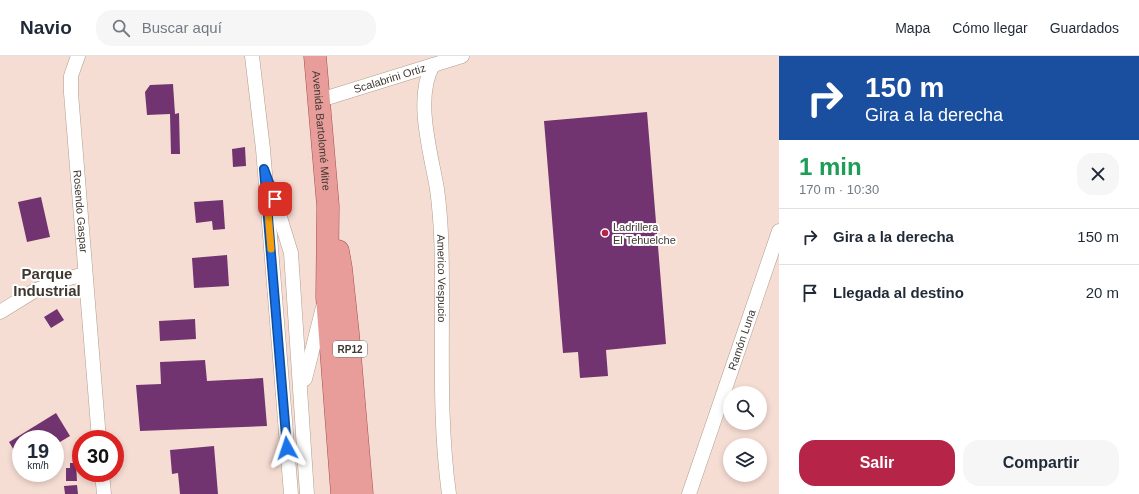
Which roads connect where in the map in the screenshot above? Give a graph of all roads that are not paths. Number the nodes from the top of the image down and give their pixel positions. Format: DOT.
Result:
graph roads {
  1 [pos="78,56"];
  2 [pos="252,56"];
  3 [pos="315,56"];
  4 [pos="462,56"];
  5 [pos="433,65"];
  6 [pos="317,101"];
  7 [pos="264,169"];
  8 [pos="328,206"];
  9 [pos="779,231"];
  10 [pos="85,274"];
  11 [pos="327,293"];
  12 [pos="0,312"];
  13 [pos="301,398"];
  14 [pos="98,430"];
  15 [pos="103,482"];
  16 [pos="104,494"];
  17 [pos="291,494"];
  18 [pos="307,494"];
  19 [pos="342,494"];
  20 [pos="362,494"];
  21 [pos="449,494"];
  22 [pos="689,494"];
  1 -- 10 [label="street, Rosendo Gaspar"];
  2 -- 7 [label="street"];
  3 -- 6 [label="main road, Avenida Bartolomé Mitre / RP12"];
  4 -- 5 [label="street, Scalabrini Ortiz"];
  5 -- 6 [label="street, Scalabrini Ortiz"];
  5 -- 21 [label="street, Americo Vespucio"];
  6 -- 8 [label="main road, Avenida Bartolomé Mitre / RP12"];
  7 -- 13 [label="street"];
  7 -- 17 [label="street"];
  8 -- 11 [label="main road, Avenida Bartolomé Mitre / RP12"];
  8 -- 20 [label="main road, Avenida Bartolomé Mitre / RP12"];
  9 -- 22 [label="street, Ramón Luna"];
  10 -- 12 [label="street"];
  10 -- 14 [label="street, Rosendo Gaspar"];
  11 -- 13 [label="street"];
  11 -- 19 [label="main road, Avenida Bartolomé Mitre / RP12"];
  13 -- 18 [label="street"];
  15 -- 16 [label="street"];
}
